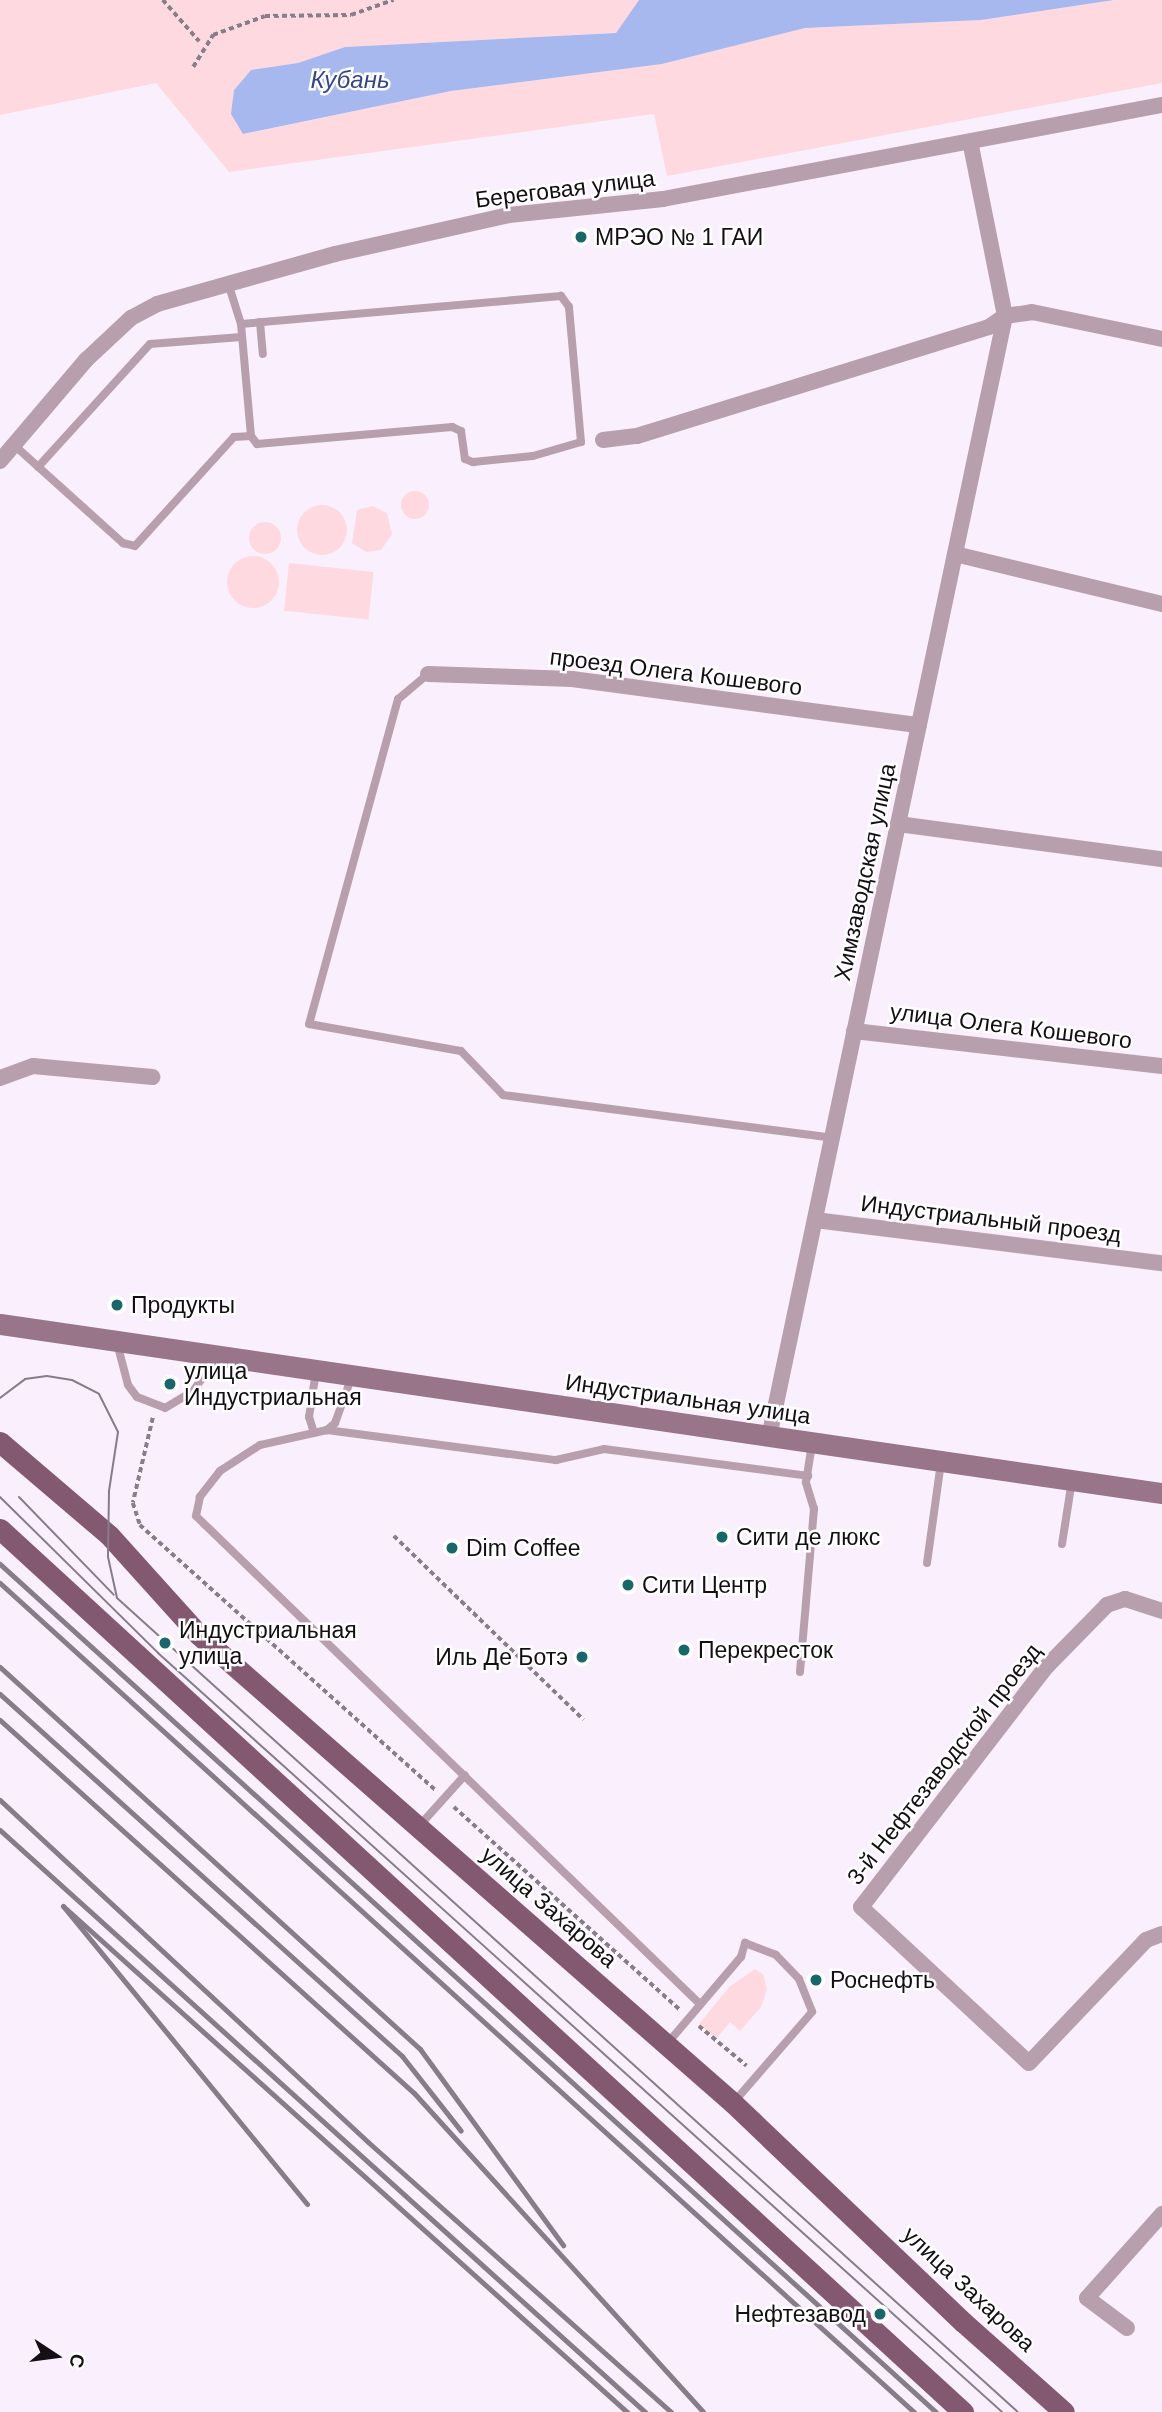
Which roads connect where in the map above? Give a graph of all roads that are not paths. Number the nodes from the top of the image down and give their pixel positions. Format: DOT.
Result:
graph roads {
  1 [pos="1162,104"];
  2 [pos="970,141"];
  3 [pos="228,284"];
  4 [pos="1005,316"];
  5 [pos="260,323"];
  6 [pos="241,324"];
  7 [pos="242,337"];
  8 [pos="1162,339"];
  9 [pos="263,354"];
  10 [pos="251,436"];
  11 [pos="603,440"];
  12 [pos="582,442"];
  13 [pos="13,445"];
  14 [pos="0,461"];
  15 [pos="38,467"];
  16 [pos="955,554"];
  17 [pos="1162,604"];
  18 [pos="428,674"];
  19 [pos="919,725"];
  20 [pos="898,824"];
  21 [pos="1162,859"];
  22 [pos="854,1031"];
  23 [pos="1162,1066"];
  24 [pos="152,1077"];
  25 [pos="0,1078"];
  26 [pos="832,1138"];
  27 [pos="815,1220"];
  28 [pos="1162,1263"];
  29 [pos="0,1324"];
  30 [pos="116,1340"];
  31 [pos="219,1356"];
  32 [pos="317,1371"];
  33 [pos="352,1376"];
  34 [pos="327,1430"];
  35 [pos="314,1433"];
  36 [pos="769,1437"];
  37 [pos="0,1442"];
  38 [pos="813,1444"];
  39 [pos="941,1462"];
  40 [pos="807,1476"];
  41 [pos="1072,1480"];
  42 [pos="1162,1493"];
  43 [pos="0,1529"];
  44 [pos="1062,1544"];
  45 [pos="927,1563"];
  46 [pos="1162,1611"];
  47 [pos="800,1672"];
  48 [pos="465,1775"];
  49 [pos="418,1827"];
  50 [pos="1162,1934"];
  51 [pos="700,2004"];
  52 [pos="666,2045"];
  53 [pos="733,2103"];
  54 [pos="1162,2214"];
  55 [pos="1127,2328"];
  56 [pos="963,2412"];
  57 [pos="1064,2412"];
  1 -- 2 [label="street, Береговая улица"];
  2 -- 3 [label="street, Береговая улица"];
  2 -- 4 [label="street, Химзаводская улица"];
  3 -- 6 [label="lane"];
  3 -- 13 [label="street, Береговая улица"];
  4 -- 8 [label="street"];
  4 -- 11 [label="street"];
  4 -- 16 [label="street, Химзаводская улица"];
  5 -- 6 [label="lane"];
  5 -- 9 [label="lane"];
  5 -- 12 [label="lane"];
  6 -- 7 [label="lane"];
  7 -- 10 [label="lane"];
  7 -- 15 [label="lane"];
  10 -- 12 [label="lane"];
  10 -- 15 [label="lane"];
  11 -- 12 [label="lane"];
  13 -- 14 [label="street, Береговая улица"];
  13 -- 15 [label="lane"];
  16 -- 17 [label="street"];
  16 -- 19 [label="street, Химзаводская улица"];
  18 -- 19 [label="street, проезд Олега Кошевого"];
  18 -- 26 [label="lane"];
  19 -- 20 [label="street, Химзаводская улица"];
  20 -- 21 [label="street"];
  20 -- 22 [label="street, Химзаводская улица"];
  22 -- 23 [label="street, улица Олега Кошевого"];
  22 -- 26 [label="street, Химзаводская улица"];
  24 -- 25 [label="street"];
  26 -- 27 [label="street, Химзаводская улица"];
  27 -- 28 [label="street, Индустриальный проезд"];
  27 -- 36 [label="street, Химзаводская улица"];
  29 -- 30 [label="main road, Индустриальная улица"];
  30 -- 31 [label="main road, Индустриальная улица"];
  30 -- 31 [label="lane"];
  31 -- 32 [label="main road, Индустриальная улица"];
  32 -- 33 [label="main road, Индустриальная улица"];
  32 -- 35 [label="lane"];
  33 -- 34 [label="lane"];
  33 -- 36 [label="main road, Индустриальная улица"];
  34 -- 35 [label="lane"];
  34 -- 40 [label="lane"];
  35 -- 48 [label="lane"];
  36 -- 38 [label="main road, Индустриальная улица"];
  37 -- 49 [label="main road, улица Захарова"];
  38 -- 39 [label="main road, Индустриальная улица"];
  38 -- 40 [label="lane"];
  39 -- 41 [label="main road, Индустриальная улица"];
  39 -- 45 [label="lane"];
  40 -- 47 [label="lane"];
  41 -- 42 [label="main road, Индустриальная улица"];
  41 -- 44 [label="lane"];
  43 -- 56 [label="main road"];
  46 -- 50 [label="street, 3-й Нефтезаводской проезд"];
  48 -- 49 [label="lane"];
  48 -- 51 [label="lane"];
  49 -- 52 [label="main road, улица Захарова"];
  51 -- 52 [label="lane"];
  51 -- 53 [label="lane"];
  52 -- 53 [label="main road, улица Захарова"];
  53 -- 57 [label="main road, улица Захарова"];
  54 -- 55 [label="street"];
}
